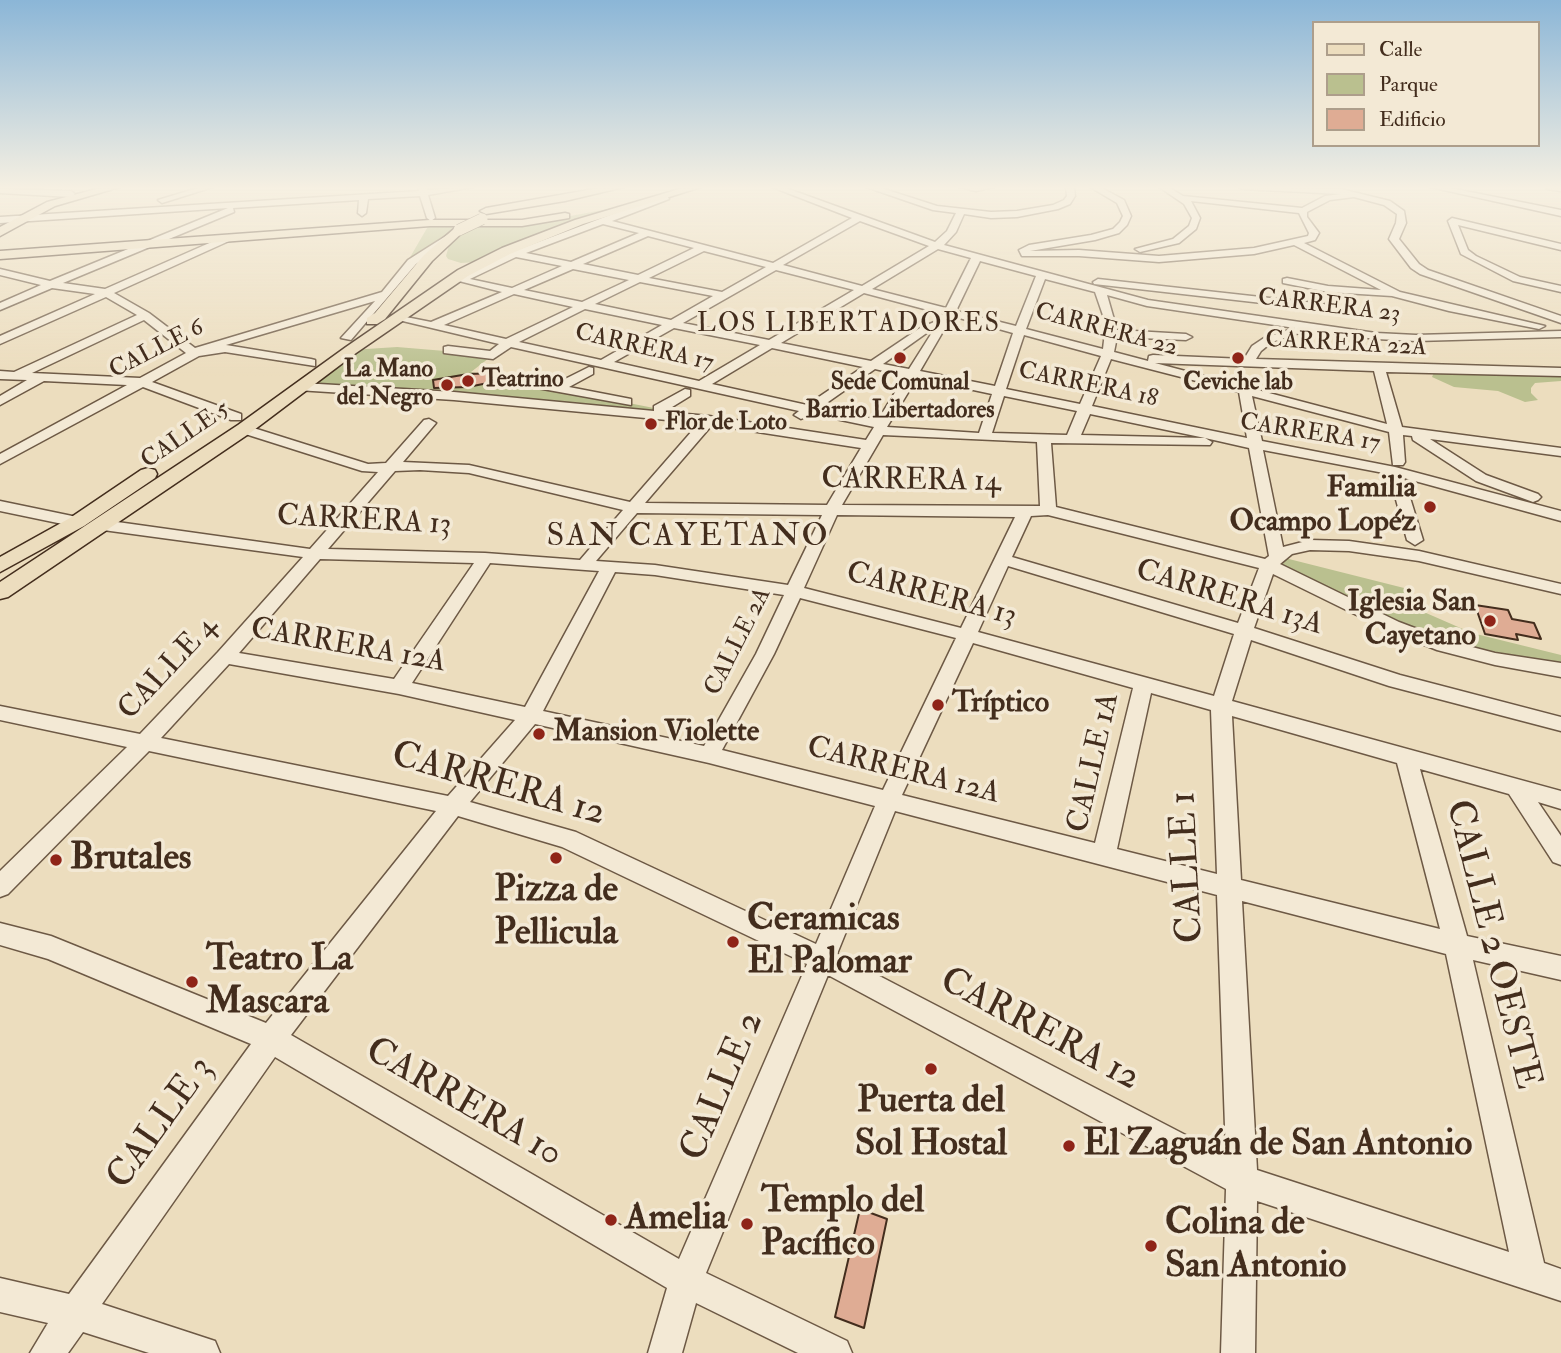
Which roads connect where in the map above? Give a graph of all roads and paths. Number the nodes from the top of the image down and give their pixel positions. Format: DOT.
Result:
graph roads {
  1 [pos="69,250"];
  2 [pos="130,250"];
  3 [pos="201,250"];
  4 [pos="428,250"];
  5 [pos="437,250"];
  6 [pos="449,250"];
  7 [pos="608,250"];
  8 [pos="698,250"];
  9 [pos="715,250"];
  10 [pos="804,250"];
  11 [pos="930,250"];
  12 [pos="950,250"];
  13 [pos="1024,250"];
  14 [pos="1124,250"];
  15 [pos="1255,250"];
  16 [pos="1311,250"];
  17 [pos="1403,250"];
  18 [pos="1463,250"];
  19 [pos="512,251"];
  20 [pos="1079,253"];
  21 [pos="0,255"];
  22 [pos="976,258"];
  23 [pos="447,264"];
  24 [pos="571,266"];
  25 [pos="775,267"];
  26 [pos="0,272"];
  27 [pos="1041,275"];
  28 [pos="460,279"];
  29 [pos="638,279"];
  30 [pos="1287,281"];
  31 [pos="52,285"];
  32 [pos="1561,289"];
  33 [pos="513,290"];
  34 [pos="863,290"];
  35 [pos="105,292"];
  36 [pos="1100,292"];
  37 [pos="386,294"];
  38 [pos="722,295"];
  39 [pos="1396,295"];
  40 [pos="584,304"];
  41 [pos="0,307"];
  42 [pos="1324,307"];
  43 [pos="145,315"];
  44 [pos="380,316"];
  45 [pos="396,318"];
  46 [pos="946,318"];
  47 [pos="1561,320"];
  48 [pos="674,324"];
  49 [pos="435,325"];
  50 [pos="1307,327"];
  51 [pos="1019,332"];
  52 [pos="1561,332"];
  53 [pos="1112,333"];
  54 [pos="1186,337"];
  55 [pos="347,338"];
  56 [pos="0,340"];
  57 [pos="510,341"];
  58 [pos="769,344"];
  59 [pos="448,350"];
  60 [pos="194,353"];
  61 [pos="1106,354"];
  62 [pos="1128,359"];
  63 [pos="1249,361"];
  64 [pos="311,363"];
  65 [pos="604,363"];
  66 [pos="871,365"];
  67 [pos="1379,368"];
  68 [pos="589,371"];
  69 [pos="1561,372"];
  70 [pos="914,373"];
  71 [pos="0,375"];
  72 [pos="16,376"];
  73 [pos="42,377"];
  74 [pos="505,378"];
  75 [pos="142,382"];
  76 [pos="699,386"];
  77 [pos="302,387"];
  78 [pos="558,388"];
  79 [pos="1000,391"];
  80 [pos="1245,392"];
  81 [pos="685,393"];
  82 [pos="0,401"];
  83 [pos="1084,408"];
  84 [pos="659,409"];
  85 [pos="808,410"];
  86 [pos="709,420"];
  87 [pos="240,423"];
  88 [pos="429,423"];
  89 [pos="1396,430"];
  90 [pos="782,431"];
  91 [pos="876,433"];
  92 [pos="984,437"];
  93 [pos="1073,438"];
  94 [pos="1044,439"];
  95 [pos="1255,444"];
  96 [pos="1561,452"];
  97 [pos="0,460"];
  98 [pos="1397,467"];
  99 [pos="390,469"];
  100 [pos="0,506"];
  101 [pos="1561,506"];
  102 [pos="635,508"];
  103 [pos="832,509"];
  104 [pos="1048,510"];
  105 [pos="1025,512"];
  106 [pos="1561,516"];
  107 [pos="103,525"];
  108 [pos="75,532"];
  109 [pos="1415,540"];
  110 [pos="314,554"];
  111 [pos="485,558"];
  112 [pos="1002,559"];
  113 [pos="1273,560"];
  114 [pos="0,566"];
  115 [pos="583,566"];
  116 [pos="609,568"];
  117 [pos="0,583"];
  118 [pos="1561,589"];
  119 [pos="794,591"];
  120 [pos="0,592"];
  121 [pos="1244,631"];
  122 [pos="967,635"];
  123 [pos="225,657"];
  124 [pos="1561,670"];
  125 [pos="1143,685"];
  126 [pos="399,687"];
  127 [pos="1221,705"];
  128 [pos="0,713"];
  129 [pos="531,715"];
  130 [pos="1561,724"];
  131 [pos="144,743"];
  132 [pos="709,755"];
  133 [pos="1406,755"];
  134 [pos="1517,788"];
  135 [pos="889,800"];
  136 [pos="1561,800"];
  137 [pos="453,806"];
  138 [pos="1104,855"];
  139 [pos="1561,855"];
  140 [pos="1230,886"];
  141 [pos="0,887"];
  142 [pos="0,934"];
  143 [pos="1457,945"];
  144 [pos="822,959"];
  145 [pos="1561,968"];
  146 [pos="271,1040"];
  147 [pos="1242,1181"];
  148 [pos="1531,1277"];
  149 [pos="686,1281"];
  150 [pos="1561,1285"];
  151 [pos="0,1295"];
  152 [pos="74,1312"];
  153 [pos="47,1353"];
  154 [pos="203,1353"];
  155 [pos="665,1353"];
  156 [pos="835,1353"];
  157 [pos="1238,1353"];
  1 -- 21 [label="main road"];
  2 -- 31 [label="street"];
  3 -- 35 [label="street"];
  4 -- 37 [label="street, CALLE 5"];
  5 -- 44 [label="main road, CALLE 5"];
  6 -- 23 [label="main road"];
  7 -- 24 [label="street"];
  8 -- 29 [label="street"];
  9 -- 25 [label="street, CARRERA 22"];
  10 -- 25 [label="street"];
  11 -- 34 [label="street"];
  12 -- 22 [label="street, CARRERA 23"];
  13 -- 20 [label="street"];
  14 -- 20 [label="street"];
  15 -- 20 [label="street"];
  16 -- 39 [label="street"];
  17 -- 47 [label="street"];
  18 -- 32 [label="street"];
  19 -- 23 [label="main road"];
  19 -- 24 [label="street"];
  19 -- 28 [label="street, CALLE 5"];
  19 -- 45 [label="main road, CALLE 5"];
  22 -- 27 [label="street, CARRERA 23"];
  22 -- 46 [label="street, CALLE 2A"];
  23 -- 44 [label="main road"];
  23 -- 45 [label="main road"];
  24 -- 29 [label="street"];
  24 -- 33 [label="street"];
  25 -- 34 [label="street, CARRERA 22"];
  25 -- 38 [label="street"];
  26 -- 31 [label="street"];
  27 -- 36 [label="street, CARRERA 23"];
  27 -- 42 [label="street"];
  27 -- 51 [label="street"];
  28 -- 33 [label="street, CARRERA 18"];
  28 -- 45 [label="street, CALLE 5"];
  29 -- 38 [label="street"];
  29 -- 40 [label="street"];
  30 -- 39 [label="street"];
  31 -- 35 [label="street"];
  31 -- 41 [label="street"];
  33 -- 40 [label="street, CARRERA 18"];
  33 -- 49 [label="street"];
  34 -- 46 [label="street, CARRERA 22"];
  34 -- 58 [label="street"];
  35 -- 43 [label="street"];
  35 -- 56 [label="street"];
  36 -- 50 [label="street, CARRERA 23"];
  36 -- 53 [label="street"];
  37 -- 55 [label="street, CALLE 5"];
  37 -- 60 [label="street, CALLE 6"];
  38 -- 48 [label="street"];
  39 -- 52 [label="street"];
  40 -- 48 [label="street, CARRERA 18"];
  40 -- 57 [label="street"];
  43 -- 60 [label="street"];
  43 -- 72 [label="street"];
  44 -- 55 [label="main road, CALLE 5"];
  45 -- 49 [label="street, CARRERA 17"];
  45 -- 77 [label="main road, CALLE 5"];
  46 -- 51 [label="street, CARRERA 22"];
  46 -- 66 [label="street"];
  46 -- 70 [label="street, CALLE 2A"];
  48 -- 58 [label="street, CARRERA 18"];
  48 -- 65 [label="street"];
  49 -- 57 [label="street, CARRERA 17"];
  50 -- 52 [label="street, CARRERA 23"];
  50 -- 63 [label="street"];
  51 -- 61 [label="street, CARRERA 22"];
  51 -- 79 [label="street"];
  53 -- 54 [label="street"];
  53 -- 61 [label="street"];
  55 -- 64 [label="main road, CALLE 5"];
  57 -- 59 [label="street"];
  57 -- 65 [label="street, CARRERA 17"];
  58 -- 66 [label="street, CARRERA 18"];
  58 -- 76 [label="street"];
  60 -- 64 [label="street"];
  60 -- 75 [label="street, CALLE 6"];
  61 -- 62 [label="street, CARRERA 22"];
  61 -- 83 [label="street"];
  62 -- 63 [label="street, CARRERA 22A"];
  62 -- 80 [label="street, CARRERA 22"];
  63 -- 67 [label="street, CARRERA 22A"];
  64 -- 87 [label="main road, CALLE 5"];
  65 -- 76 [label="street, CARRERA 17"];
  66 -- 70 [label="street, CARRERA 18"];
  66 -- 85 [label="street"];
  67 -- 69 [label="street, CARRERA 22A"];
  67 -- 89 [label="street"];
  68 -- 78 [label="street"];
  70 -- 79 [label="street, CARRERA 18"];
  70 -- 91 [label="street, CALLE 2A"];
  71 -- 72 [label="street, CARRERA 14"];
  72 -- 73 [label="street, CARRERA 14"];
  73 -- 75 [label="street, CARRERA 14"];
  73 -- 82 [label="street"];
  74 -- 78 [label="street"];
  75 -- 87 [label="street, CARRERA 14"];
  75 -- 97 [label="street, CALLE 6"];
  76 -- 85 [label="street, CARRERA 17"];
  77 -- 86 [label="street"];
  77 -- 87 [label="main road, CALLE 5"];
  78 -- 84 [label="street"];
  79 -- 83 [label="street, CARRERA 18"];
  79 -- 92 [label="street"];
  80 -- 89 [label="street, CARRERA 22"];
  80 -- 95 [label="street"];
  81 -- 84 [label="street"];
  83 -- 93 [label="street"];
  83 -- 95 [label="street, CARRERA 18"];
  84 -- 86 [label="street"];
  85 -- 90 [label="street"];
  85 -- 91 [label="street, CARRERA 17"];
  86 -- 90 [label="street"];
  86 -- 102 [label="street"];
  87 -- 99 [label="street, CARRERA 14"];
  87 -- 107 [label="main road, CALLE 5"];
  87 -- 108 [label="main road, CALLE 5"];
  88 -- 99 [label="street, CALLE 4"];
  89 -- 96 [label="street, CARRERA 22"];
  89 -- 98 [label="street"];
  89 -- 101 [label="street"];
  90 -- 91 [label="street"];
  91 -- 92 [label="street, CARRERA 17"];
  91 -- 103 [label="street, CALLE 2A"];
  92 -- 94 [label="street, CARRERA 17"];
  93 -- 94 [label="street, CARRERA 17"];
  93 -- 95 [label="street, CARRERA 17"];
  94 -- 104 [label="street"];
  95 -- 98 [label="street, CARRERA 17"];
  95 -- 113 [label="street"];
  98 -- 106 [label="street, CARRERA 17"];
  98 -- 109 [label="street"];
  99 -- 102 [label="street, CARRERA 14"];
  99 -- 110 [label="street, CALLE 4"];
  100 -- 108 [label="street"];
  102 -- 103 [label="street, CARRERA 14"];
  102 -- 115 [label="street"];
  103 -- 105 [label="street, CARRERA 14"];
  103 -- 119 [label="street, CALLE 2A"];
  104 -- 105 [label="street, CARRERA 14"];
  104 -- 113 [label="street, CARRERA 14"];
  105 -- 112 [label="street, CALLE 2"];
  107 -- 108 [label="main road, CALLE 5"];
  107 -- 110 [label="street, CARRERA 13"];
  108 -- 114 [label="main road, CALLE 5"];
  108 -- 117 [label="main road"];
  108 -- 120 [label="main road, CALLE 5"];
  110 -- 111 [label="street, CARRERA 13"];
  110 -- 123 [label="street, CALLE 4"];
  111 -- 115 [label="street, CARRERA 13"];
  111 -- 126 [label="street"];
  112 -- 121 [label="street, CARRERA 13A"];
  112 -- 122 [label="street, CALLE 2"];
  113 -- 118 [label="street"];
  113 -- 121 [label="street, CALLE 1"];
  113 -- 124 [label="street, CARRERA 14"];
  115 -- 116 [label="street, CARRERA 13"];
  116 -- 119 [label="street, CARRERA 13"];
  116 -- 129 [label="street, CALLE 3"];
  119 -- 122 [label="street, CARRERA 13"];
  119 -- 132 [label="street, CALLE 2A"];
  121 -- 127 [label="street, CALLE 1"];
  121 -- 130 [label="street, CARRERA 13A"];
  122 -- 125 [label="street, CARRERA 13"];
  122 -- 135 [label="street, CALLE 2"];
  123 -- 126 [label="street, CARRERA 12A"];
  123 -- 131 [label="street, CALLE 4"];
  125 -- 127 [label="street, CARRERA 13"];
  125 -- 138 [label="street, CALLE 1A"];
  126 -- 129 [label="street, CARRERA 12A"];
  127 -- 133 [label="street, CARRERA 13"];
  127 -- 140 [label="street, CALLE 1"];
  128 -- 131 [label="street, CARRERA 12"];
  129 -- 132 [label="street, CARRERA 12A"];
  129 -- 137 [label="street, CALLE 3"];
  131 -- 137 [label="street, CARRERA 12"];
  131 -- 141 [label="street, CALLE 4"];
  132 -- 135 [label="street, CARRERA 12A"];
  133 -- 134 [label="street, CARRERA 13"];
  133 -- 143 [label="street, CALLE 2 OESTE"];
  134 -- 136 [label="street, CARRERA 13"];
  134 -- 139 [label="street"];
  135 -- 138 [label="street, CARRERA 12A"];
  135 -- 144 [label="street, CALLE 2"];
  137 -- 144 [label="street, CARRERA 12"];
  137 -- 146 [label="street, CALLE 3"];
  138 -- 140 [label="street, CARRERA 12A"];
  140 -- 143 [label="street, CARRERA 12A"];
  140 -- 147 [label="street, CALLE 1"];
  142 -- 146 [label="street, CARRERA 10"];
  143 -- 145 [label="street, CARRERA 12A"];
  143 -- 148 [label="street, CALLE 2 OESTE"];
  144 -- 147 [label="street, CARRERA 12"];
  144 -- 149 [label="street, CALLE 2"];
  146 -- 149 [label="street, CARRERA 10"];
  146 -- 152 [label="street, CALLE 3"];
  147 -- 148 [label="street, CARRERA 12"];
  147 -- 157 [label="street, CALLE 1"];
  148 -- 150 [label="street, CARRERA 12"];
  149 -- 155 [label="street, CALLE 2"];
  149 -- 156 [label="street, CARRERA 10"];
  151 -- 152 [label="street"];
  152 -- 153 [label="street, CALLE 3"];
  152 -- 154 [label="street"];
}
